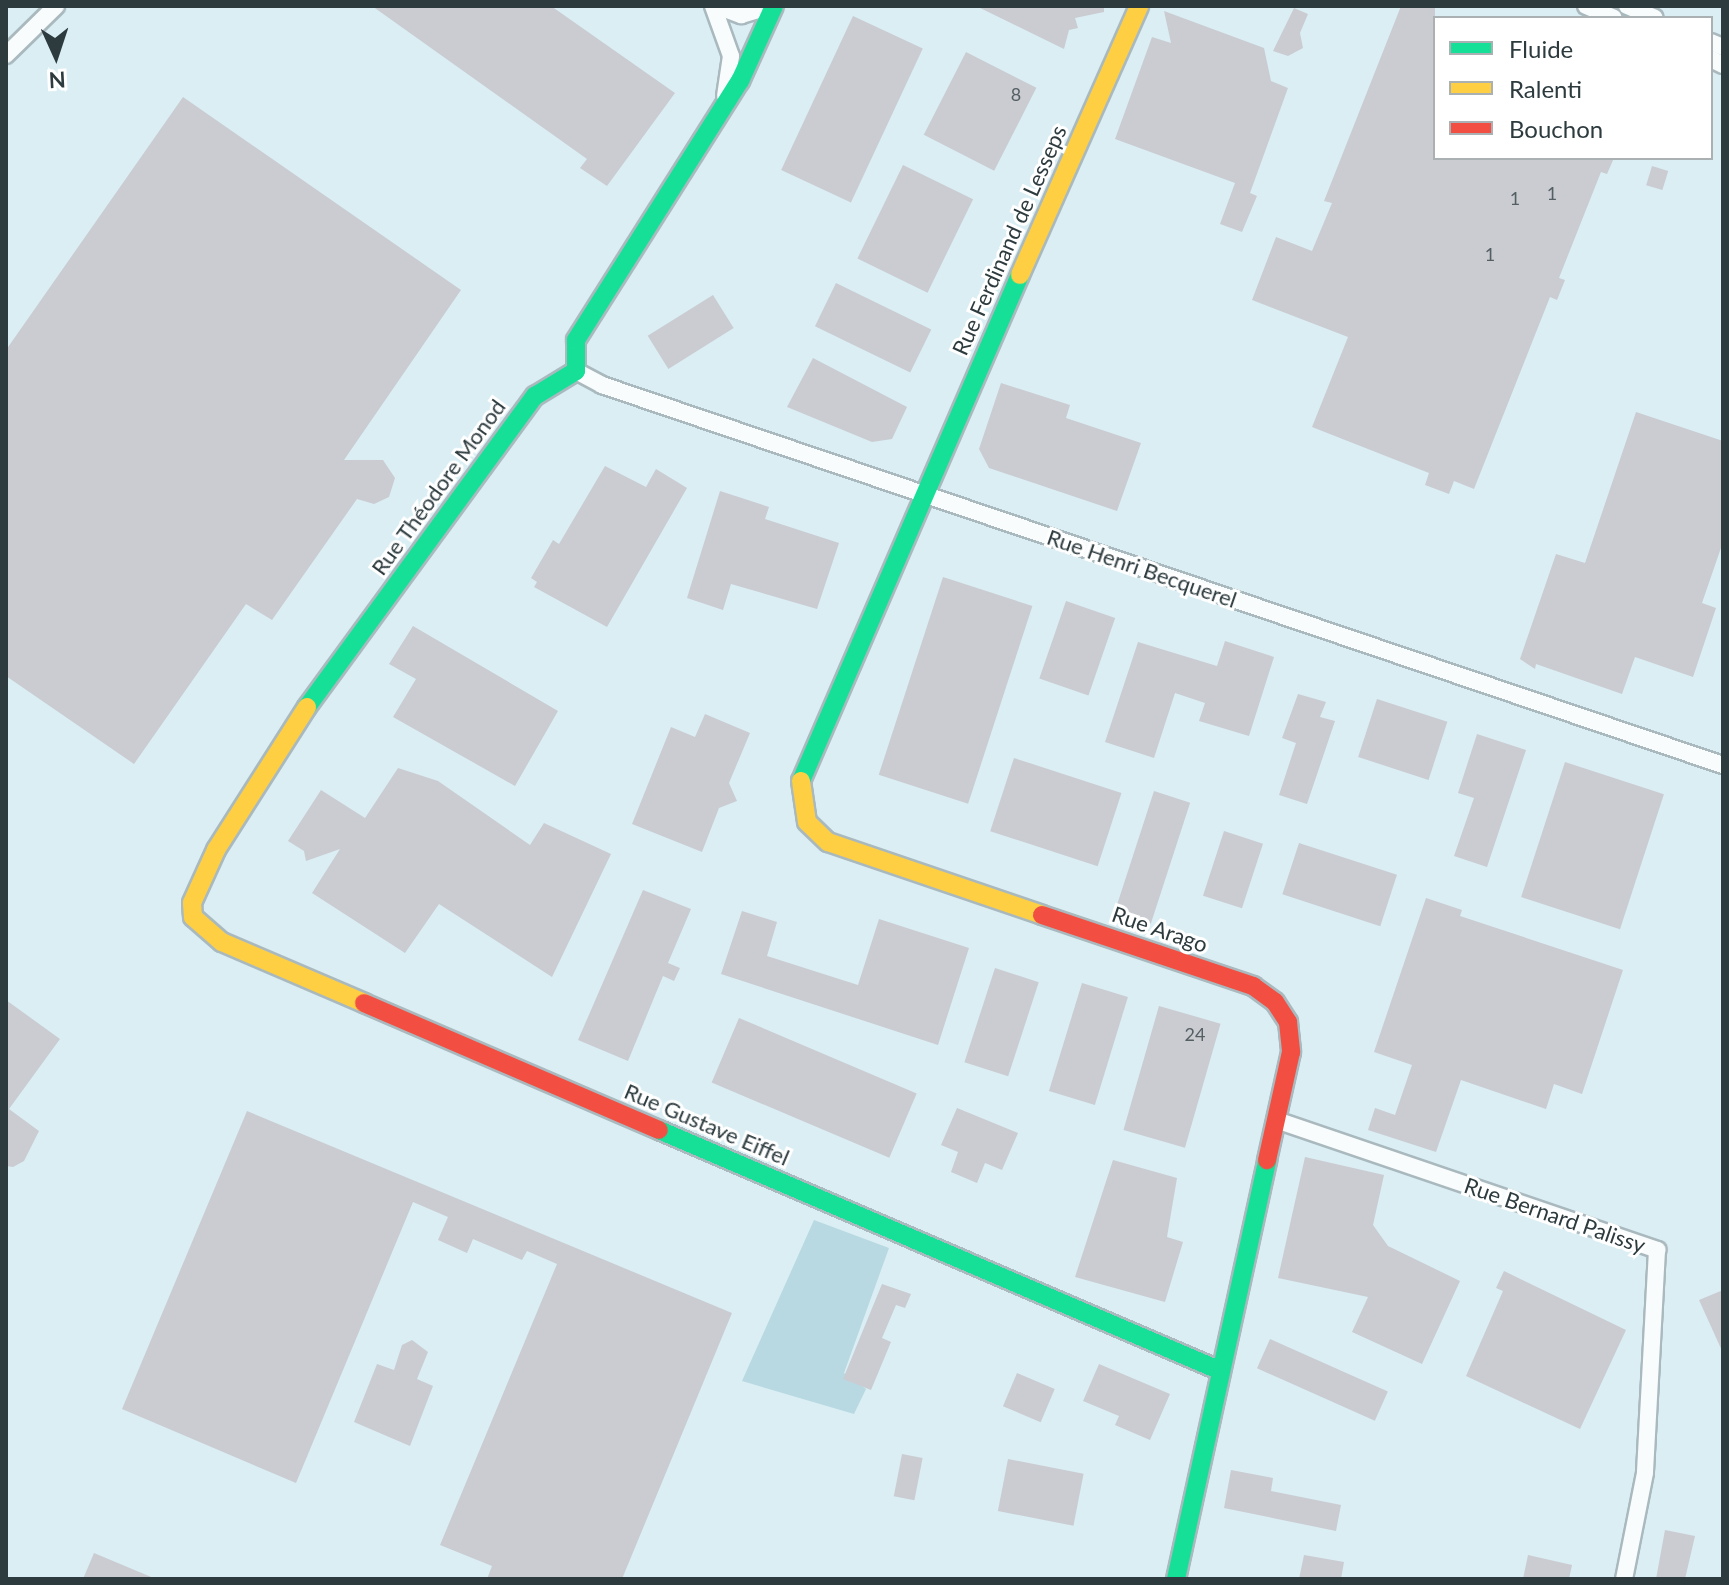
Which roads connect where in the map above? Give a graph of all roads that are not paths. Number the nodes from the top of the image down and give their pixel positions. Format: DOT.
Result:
graph roads {
  1 [pos="56,6"];
  2 [pos="715,6"];
  3 [pos="773,6"];
  4 [pos="1139,6"];
  5 [pos="1586,6"];
  6 [pos="1627,6"];
  7 [pos="1609,16"];
  8 [pos="1650,16"];
  9 [pos="6,55"];
  10 [pos="720,109"];
  11 [pos="576,371"];
  12 [pos="923,494"];
  13 [pos="1719,764"];
  14 [pos="192,903"];
  15 [pos="1276,1120"];
  16 [pos="1221,1371"];
  17 [pos="1176,1579"];
  18 [pos="1624,1579"];
  1 -- 9 [label="street"];
  2 -- 3 [label="street"];
  2 -- 10 [label="street"];
  3 -- 10 [label="street"];
  4 -- 12 [label="street, Rue Ferdinand de Lesseps"];
  5 -- 7 [label="street"];
  6 -- 8 [label="street"];
  10 -- 11 [label="street"];
  11 -- 12 [label="street, Rue Henri Becquerel"];
  11 -- 14 [label="street, Rue Théodore Monod"];
  12 -- 13 [label="street, Rue Henri Becquerel"];
  12 -- 15 [label="street, Rue Arago"];
  14 -- 16 [label="street, Rue Gustave Eiffel"];
  15 -- 16 [label="street, Rue Arago"];
  15 -- 18 [label="street, Rue Bernard Palissy"];
  16 -- 17 [label="street, Rue Arago"];
}
